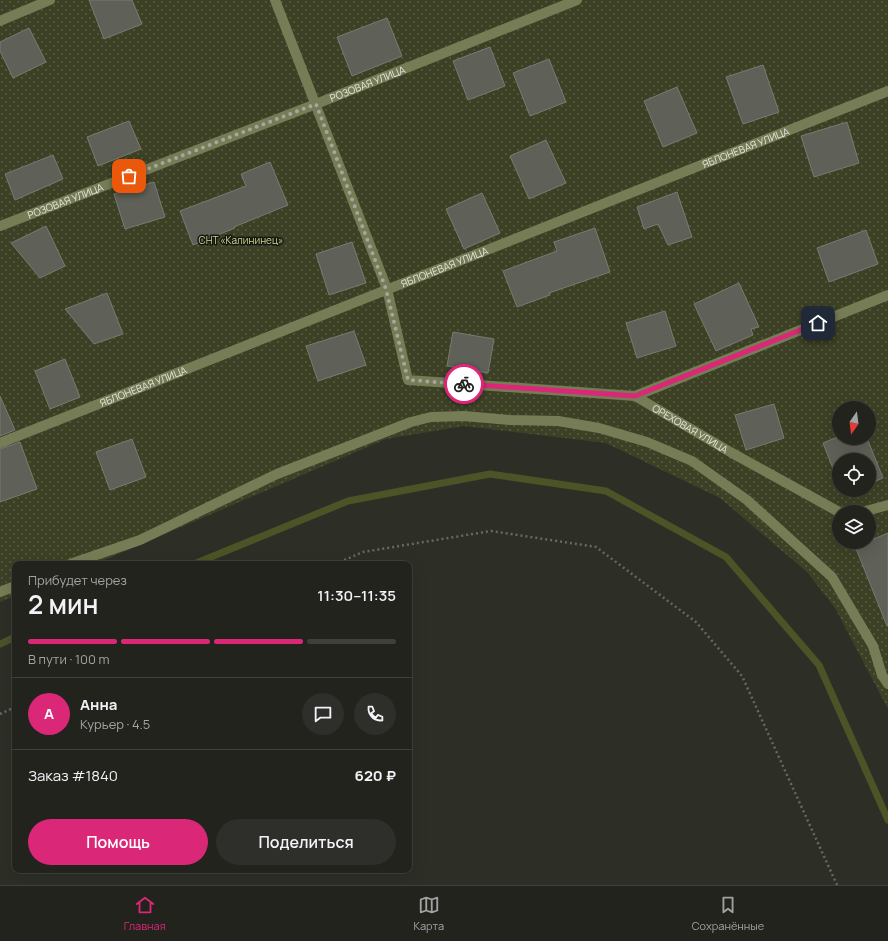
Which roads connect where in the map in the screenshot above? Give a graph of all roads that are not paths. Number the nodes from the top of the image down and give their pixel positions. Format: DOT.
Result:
graph roads {
  1 [pos="50,0"];
  2 [pos="275,0"];
  3 [pos="577,0"];
  4 [pos="0,21"];
  5 [pos="888,91"];
  6 [pos="316,104"];
  7 [pos="0,226"];
  8 [pos="386,289"];
  9 [pos="888,295"];
  10 [pos="635,396"];
  11 [pos="0,443"];
  12 [pos="888,505"];
  13 [pos="832,508"];
  14 [pos="876,508"];
  15 [pos="79,561"];
  16 [pos="12,587"];
  17 [pos="0,592"];
  18 [pos="888,684"];
  1 -- 4 [label="street"];
  2 -- 6 [label="street"];
  3 -- 6 [label="street, РОЗОВАЯ УЛИЦА"];
  5 -- 8 [label="street, ЯБЛОНЕВАЯ УЛИЦА"];
  6 -- 7 [label="street, РОЗОВАЯ УЛИЦА"];
  6 -- 8 [label="street"];
  8 -- 10 [label="street, ОРЕХОВАЯ УЛИЦА"];
  8 -- 11 [label="street, ЯБЛОНЕВАЯ УЛИЦА"];
  9 -- 10 [label="street"];
  10 -- 13 [label="street, ОРЕХОВАЯ УЛИЦА"];
  12 -- 14 [label="street"];
  15 -- 18 [label="street"];
  16 -- 17 [label="street"];
}
